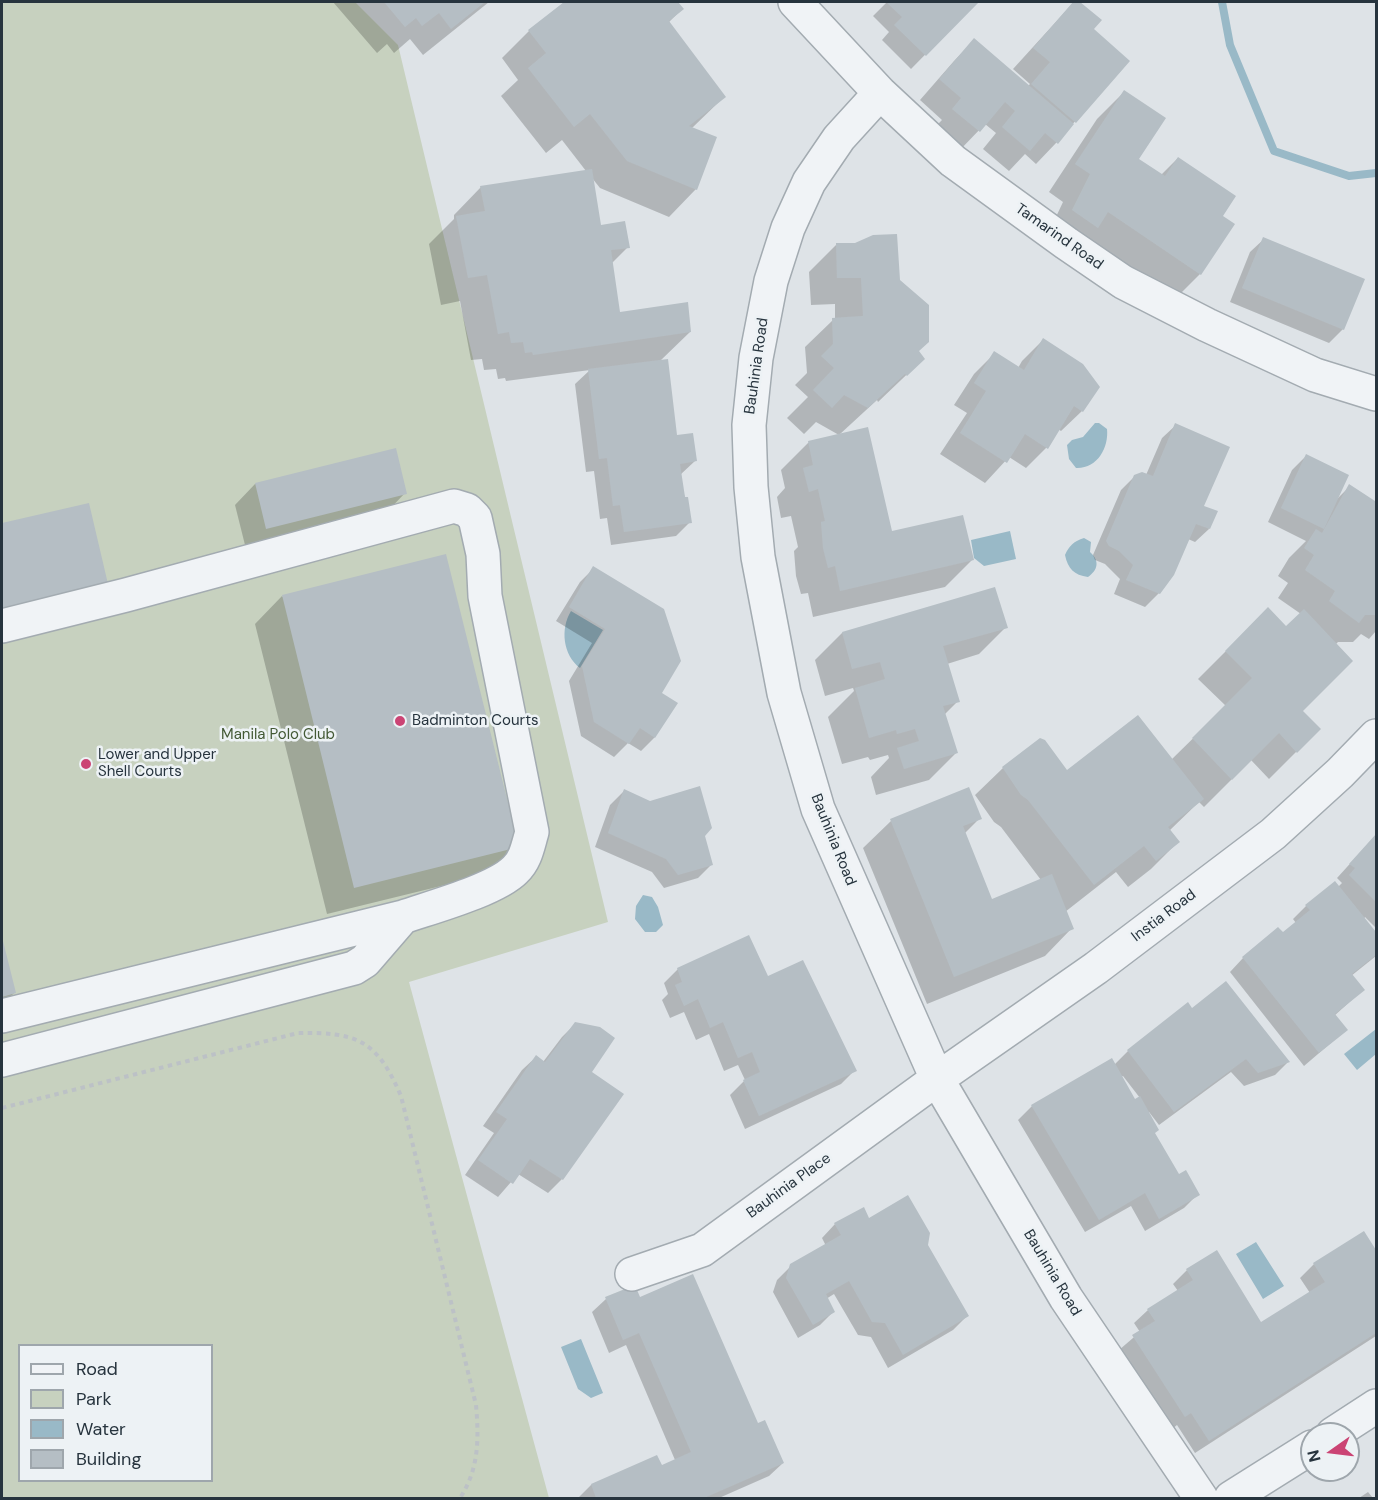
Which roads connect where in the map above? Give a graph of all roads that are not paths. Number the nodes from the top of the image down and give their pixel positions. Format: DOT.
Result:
graph roads {
  1 [pos="795,2"];
  2 [pos="880,93"];
  3 [pos="1377,394"];
  4 [pos="2,626"];
  5 [pos="1377,736"];
  6 [pos="403,917"];
  7 [pos="141,982"];
  8 [pos="2,1016"];
  9 [pos="151,1021"];
  10 [pos="2,1060"];
  11 [pos="937,1079"];
  12 [pos="632,1274"];
  13 [pos="1377,1406"];
  14 [pos="1352,1422"];
  15 [pos="1300,1455"];
  16 [pos="1202,1498"];
  17 [pos="1231,1498"];
  1 -- 2 [label="street, Tamarind Road"];
  2 -- 3 [label="street, Tamarind Road"];
  2 -- 11 [label="street, Bauhinia Road"];
  4 -- 6 [label="street"];
  5 -- 11 [label="street, Instia Road"];
  6 -- 7 [label="street"];
  6 -- 9 [label="street"];
  7 -- 8 [label="street"];
  7 -- 9 [label="street"];
  9 -- 10 [label="street"];
  11 -- 12 [label="street, Bauhinia Place"];
  11 -- 16 [label="street, Bauhinia Road"];
  13 -- 14 [label="street"];
  15 -- 17 [label="street"];
}
